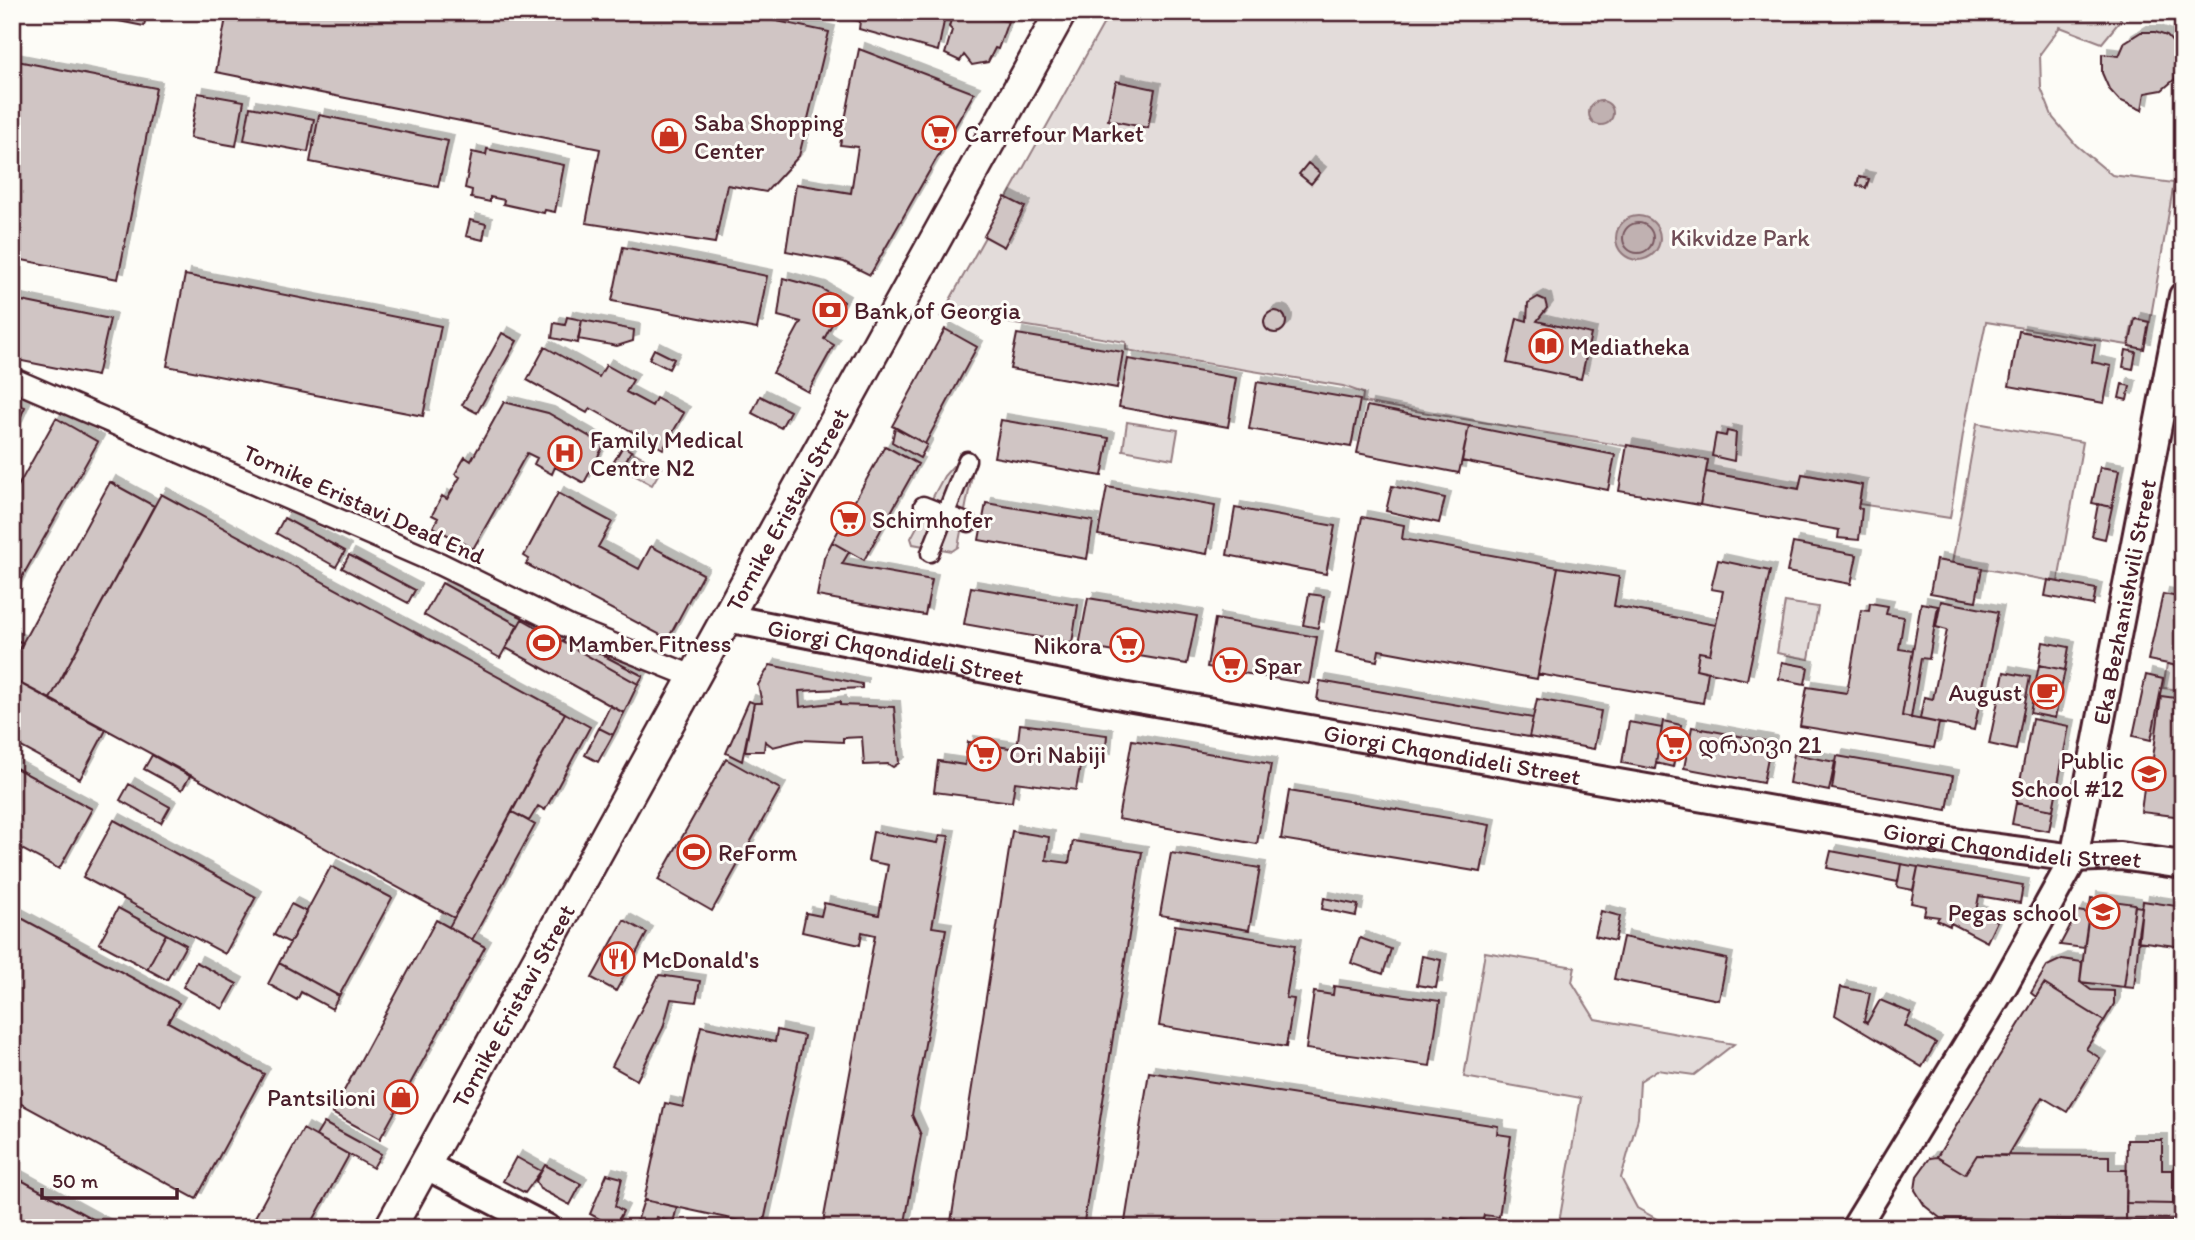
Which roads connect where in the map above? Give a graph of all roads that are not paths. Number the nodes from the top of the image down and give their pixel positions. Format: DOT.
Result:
graph roads {
  1 [pos="1061,12"];
  2 [pos="2183,296"];
  3 [pos="12,379"];
  4 [pos="967,460"];
  5 [pos="923,505"];
  6 [pos="946,514"];
  7 [pos="969,523"];
  8 [pos="930,553"];
  9 [pos="727,618"];
  10 [pos="694,677"];
  11 [pos="2074,858"];
  12 [pos="2183,864"];
  13 [pos="425,1165"];
  14 [pos="390,1228"];
  15 [pos="547,1228"];
  16 [pos="1855,1228"];
  1 -- 9 [label="main road, Tornike Eristavi Street"];
  2 -- 11 [label="street, Eka Bezhanishvili Street"];
  3 -- 10 [label="street, Tornike Eristavi Dead End"];
  4 -- 6 [label="street"];
  5 -- 6 [label="street"];
  6 -- 7 [label="street"];
  6 -- 8 [label="street"];
  9 -- 10 [label="main road, Tornike Eristavi Street"];
  9 -- 11 [label="street, Giorgi Chqondideli Street"];
  10 -- 13 [label="main road, Tornike Eristavi Street"];
  11 -- 12 [label="street, Giorgi Chqondideli Street"];
  11 -- 16 [label="street, Eka Bezhanishvili Street"];
  13 -- 14 [label="main road, Tornike Eristavi Street"];
  13 -- 15 [label="street"];
}
